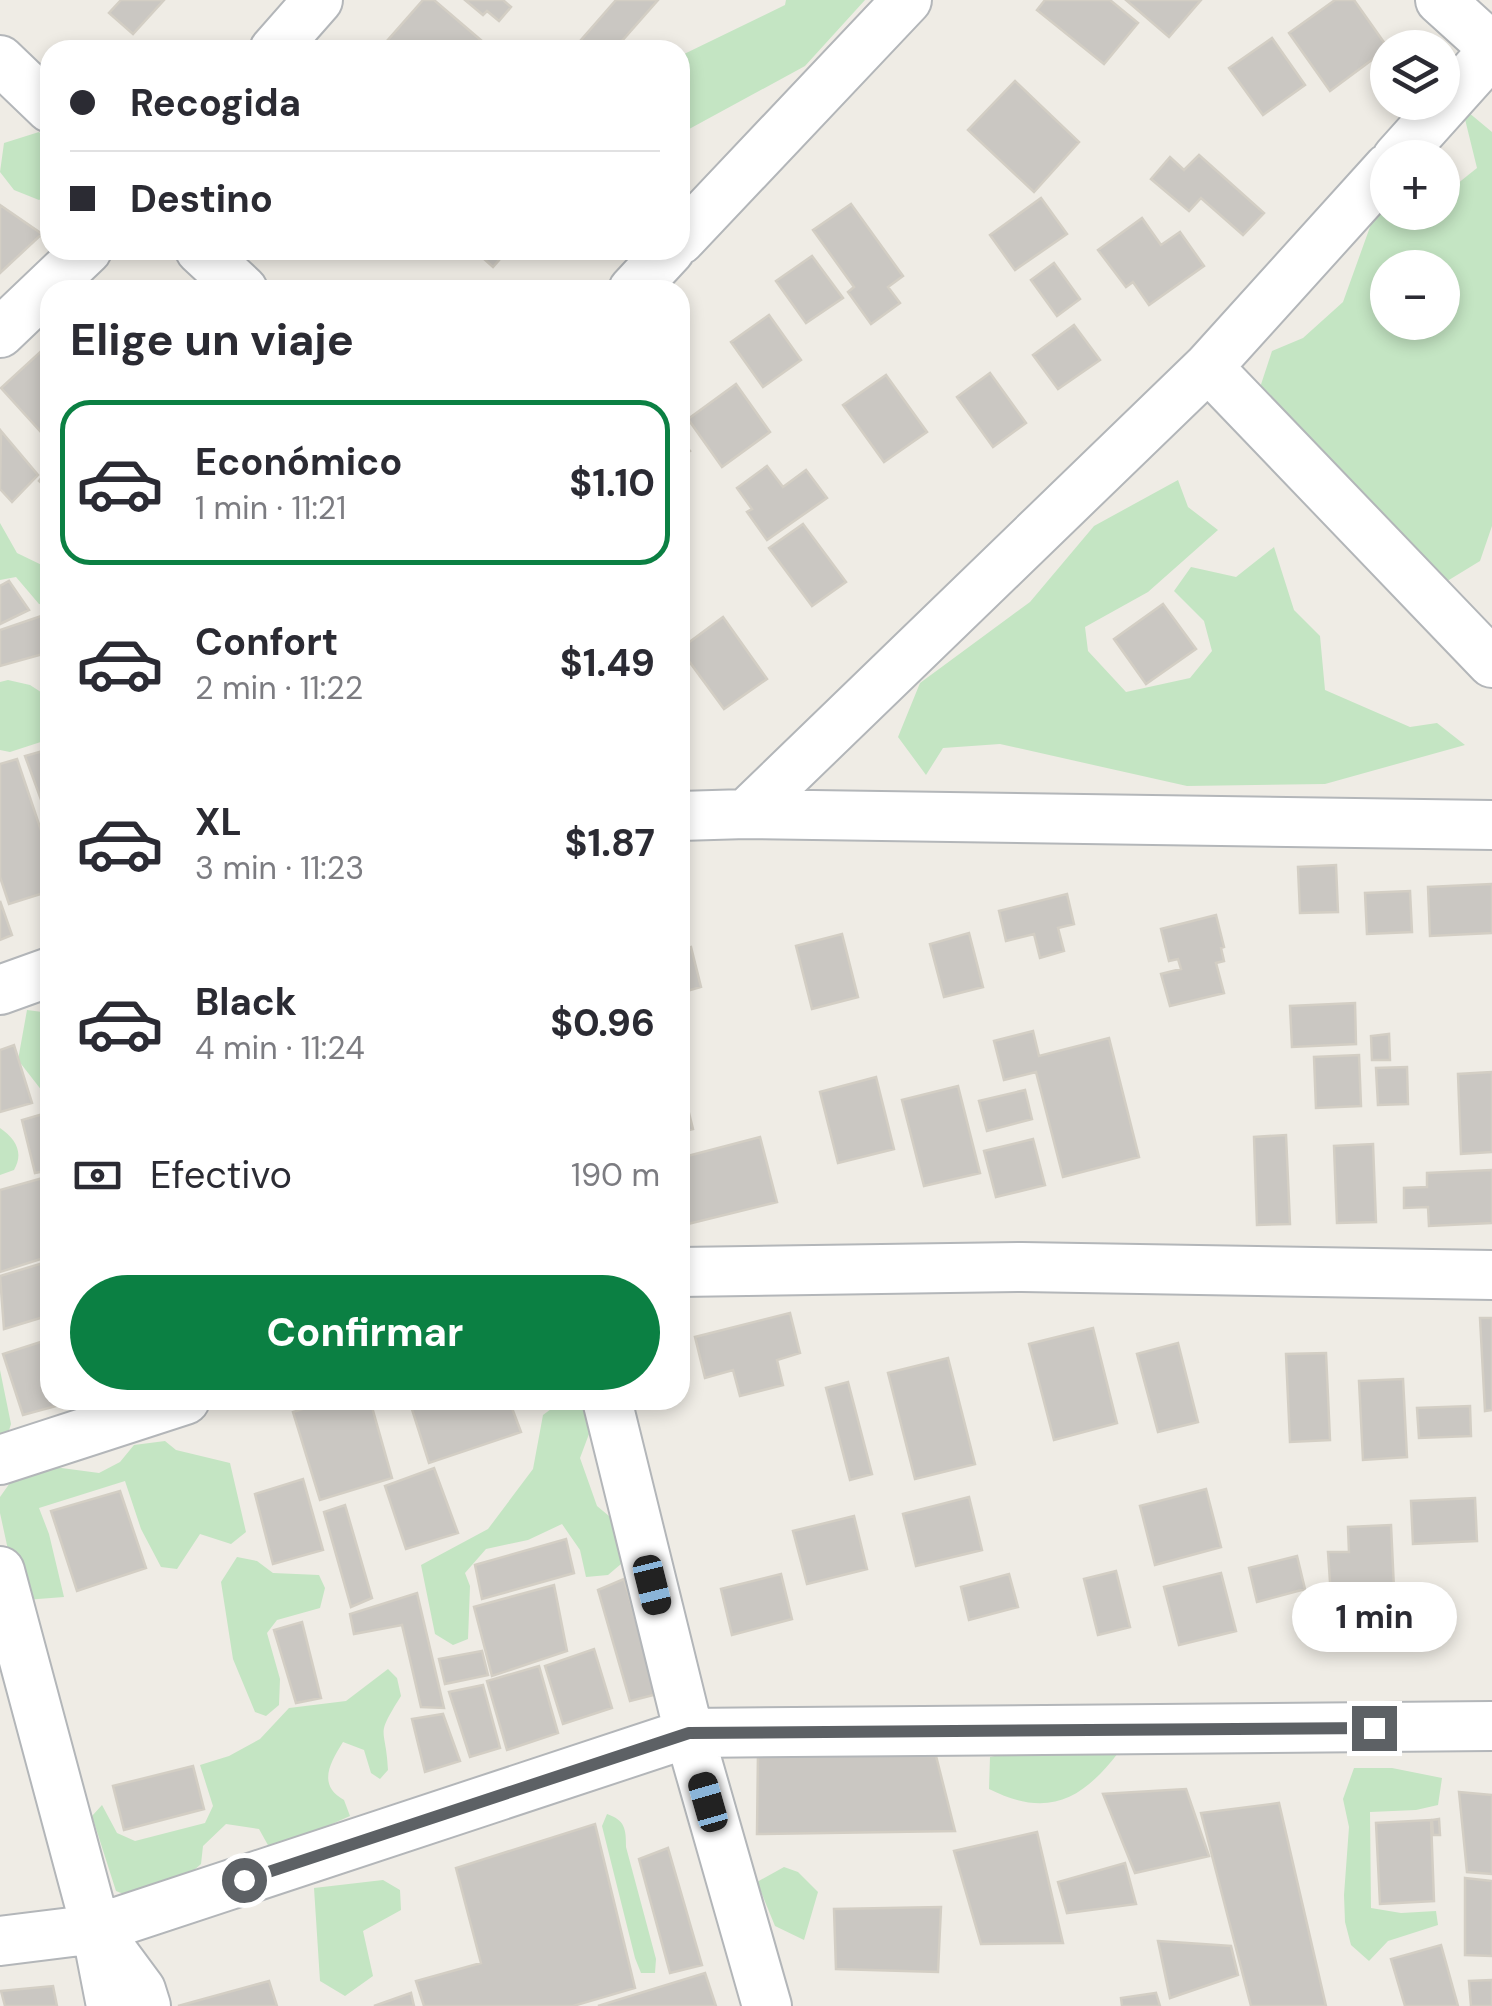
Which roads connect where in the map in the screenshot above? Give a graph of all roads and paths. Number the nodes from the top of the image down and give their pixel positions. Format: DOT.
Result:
graph roads {
  1 [pos="318,0"];
  2 [pos="907,0"];
  3 [pos="1440,0"];
  4 [pos="283,40"];
  5 [pos="1492,50"];
  6 [pos="0,60"];
  7 [pos="40,98"];
  8 [pos="1413,140"];
  9 [pos="1370,188"];
  10 [pos="690,229"];
  11 [pos="77,260"];
  12 [pos="211,260"];
  13 [pos="660,260"];
  14 [pos="56,280"];
  15 [pos="232,280"];
  16 [pos="642,280"];
  17 [pos="40,295"];
  18 [pos="0,333"];
  19 [pos="1208,367"];
  20 [pos="1492,663"];
  21 [pos="746,814"];
  22 [pos="690,816"];
  23 [pos="1492,825"];
  24 [pos="40,976"];
  25 [pos="0,990"];
  26 [pos="690,1272"];
  27 [pos="1492,1275"];
  28 [pos="154,1410"];
  29 [pos="609,1410"];
  30 [pos="0,1460"];
  31 [pos="0,1571"];
  32 [pos="1492,1726"];
  33 [pos="689,1733"];
  34 [pos="96,1929"];
  35 [pos="0,1941"];
  36 [pos="111,2006"];
  37 [pos="146,2006"];
  38 [pos="767,2006"];
  1 -- 4 [label="street"];
  2 -- 10 [label="street"];
  3 -- 5 [label="street"];
  5 -- 8 [label="street"];
  6 -- 7 [label="street"];
  9 -- 19 [label="street"];
  11 -- 14 [label="street"];
  12 -- 15 [label="street"];
  13 -- 16 [label="street"];
  17 -- 18 [label="street"];
  19 -- 20 [label="street"];
  19 -- 21 [label="street"];
  21 -- 22 [label="street"];
  21 -- 23 [label="street"];
  24 -- 25 [label="street"];
  26 -- 27 [label="street"];
  28 -- 30 [label="street"];
  29 -- 33 [label="street"];
  31 -- 34 [label="street"];
  32 -- 33 [label="street"];
  33 -- 34 [label="street"];
  33 -- 38 [label="street"];
  34 -- 35 [label="street"];
  34 -- 36 [label="street"];
  34 -- 37 [label="street"];
}
